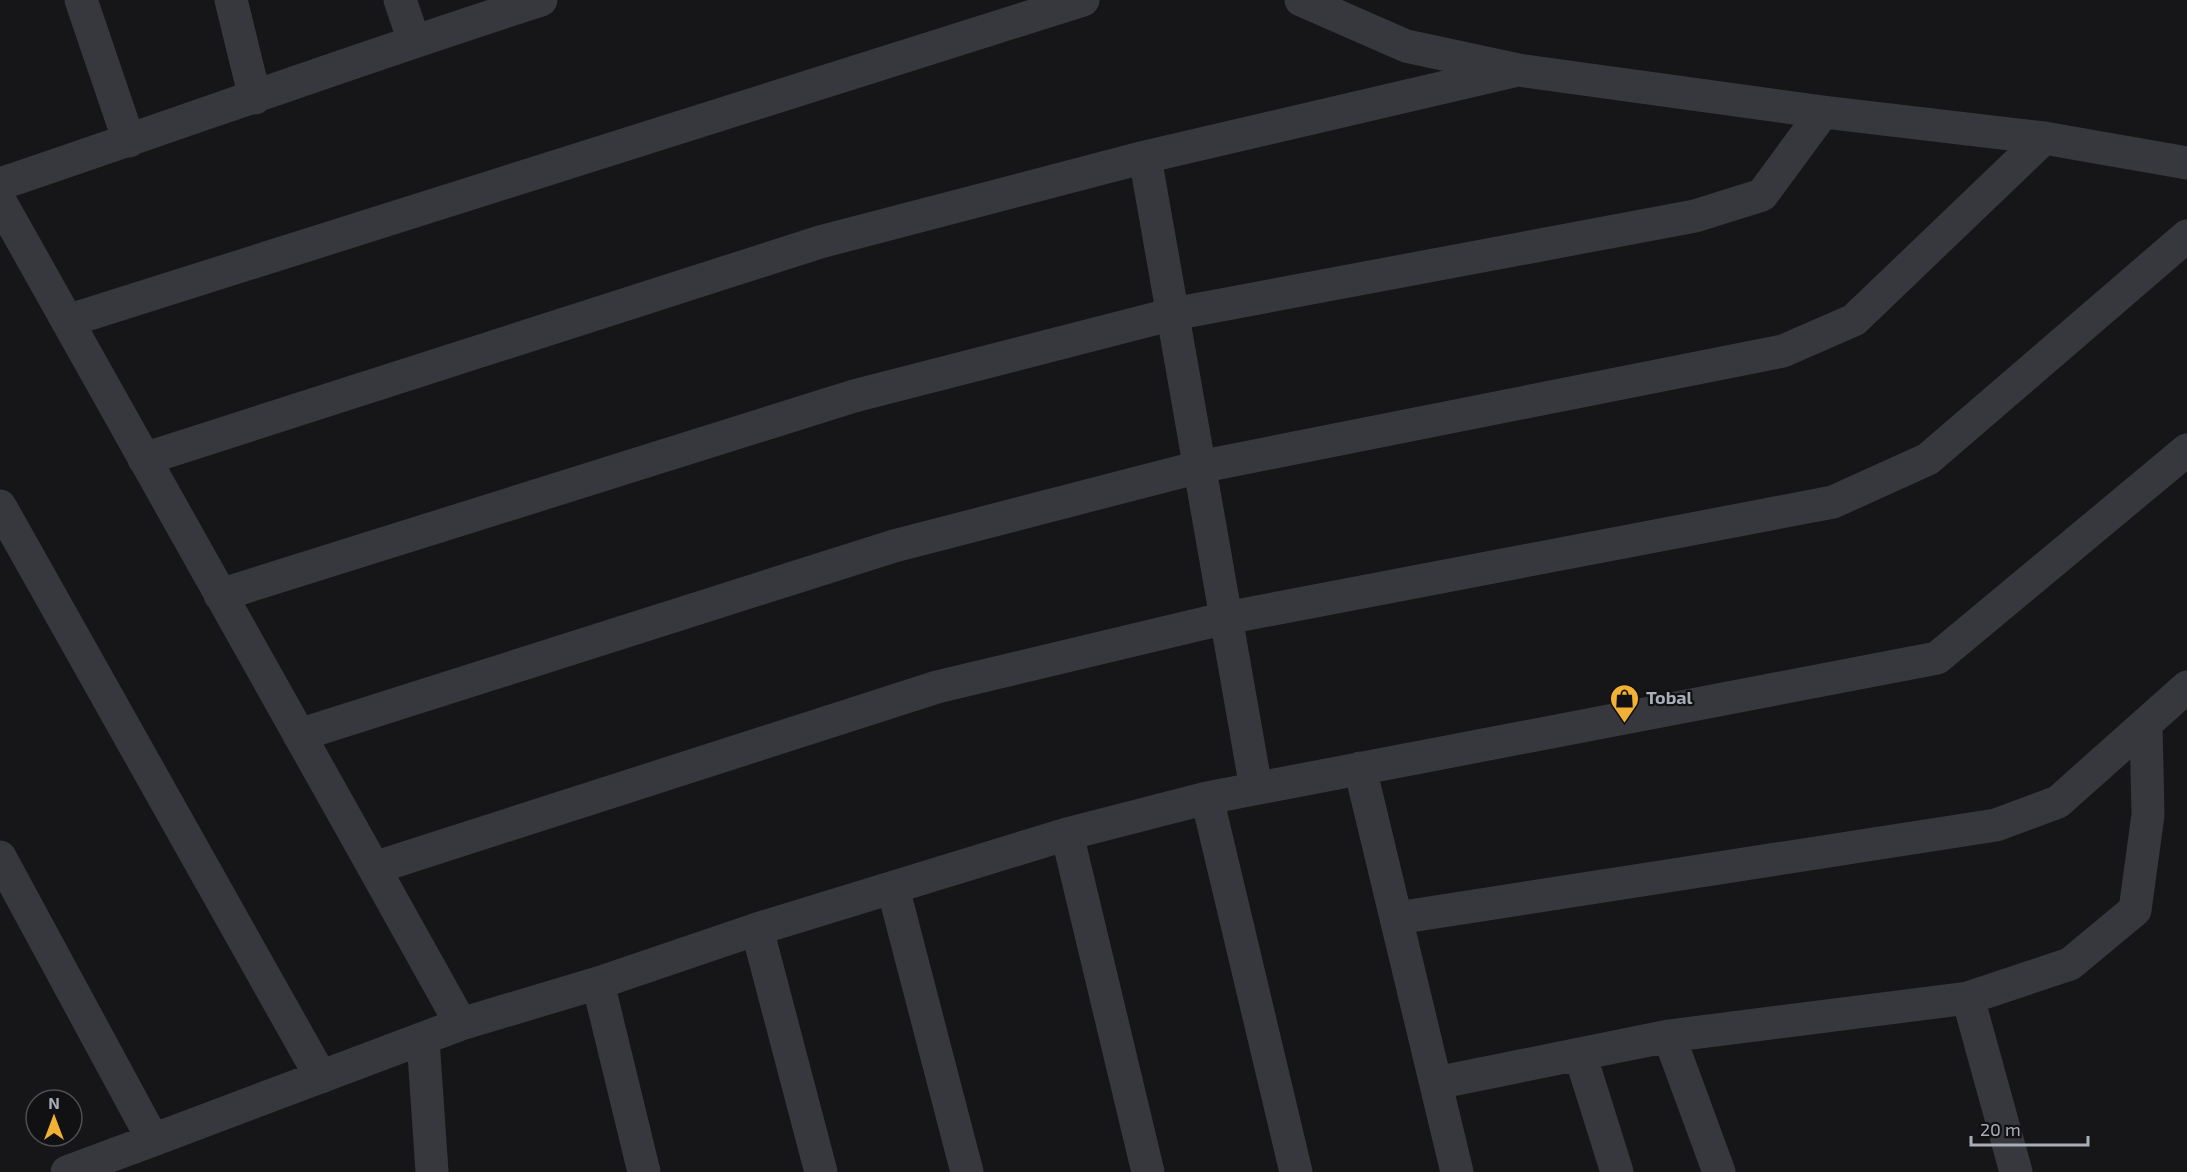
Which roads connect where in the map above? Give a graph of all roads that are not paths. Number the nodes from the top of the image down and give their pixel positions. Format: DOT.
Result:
graph roads {
  1 [pos="81,0"];
  2 [pos="231,0"];
  3 [pos="400,0"];
  4 [pos="541,0"];
  5 [pos="1083,0"];
  6 [pos="1301,0"];
  7 [pos="414,41"];
  8 [pos="1518,70"];
  9 [pos="255,98"];
  10 [pos="1823,112"];
  11 [pos="2044,138"];
  12 [pos="129,141"];
  13 [pos="1145,157"];
  14 [pos="2187,163"];
  15 [pos="0,184"];
  16 [pos="0,201"];
  17 [pos="2187,236"];
  18 [pos="1173,314"];
  19 [pos="67,321"];
  20 [pos="2187,450"];
  21 [pos="144,459"];
  22 [pos="1199,466"];
  23 [pos="0,506"];
  24 [pos="220,595"];
  25 [pos="1226,618"];
  26 [pos="2187,687"];
  27 [pos="2146,725"];
  28 [pos="299,735"];
  29 [pos="1360,768"];
  30 [pos="1256,788"];
  31 [pos="1207,798"];
  32 [pos="1067,834"];
  33 [pos="0,857"];
  34 [pos="374,868"];
  35 [pos="893,888"];
  36 [pos="1396,918"];
  37 [pos="757,929"];
  38 [pos="598,983"];
  39 [pos="1968,998"];
  40 [pos="461,1024"];
  41 [pos="1668,1036"];
  42 [pos="423,1039"];
  43 [pos="1580,1054"];
  44 [pos="321,1077"];
  45 [pos="1436,1083"];
  46 [pos="153,1140"];
  47 [pos="67,1172"];
  48 [pos="432,1172"];
  49 [pos="644,1172"];
  50 [pos="821,1172"];
  51 [pos="967,1172"];
  52 [pos="1148,1172"];
  53 [pos="1296,1172"];
  54 [pos="1457,1172"];
  55 [pos="1617,1172"];
  56 [pos="1719,1172"];
  57 [pos="2016,1172"];
  1 -- 12 [label="street"];
  2 -- 9 [label="street"];
  3 -- 7 [label="street"];
  4 -- 7 [label="street"];
  5 -- 19 [label="street"];
  6 -- 8 [label="street"];
  7 -- 9 [label="street"];
  8 -- 10 [label="street"];
  8 -- 13 [label="street"];
  9 -- 12 [label="street"];
  10 -- 11 [label="street"];
  10 -- 18 [label="street"];
  11 -- 14 [label="street"];
  11 -- 22 [label="street"];
  12 -- 15 [label="street"];
  13 -- 18 [label="street"];
  13 -- 21 [label="street"];
  16 -- 19 [label="street"];
  17 -- 25 [label="street"];
  18 -- 22 [label="street"];
  18 -- 24 [label="street"];
  19 -- 21 [label="street"];
  20 -- 29 [label="street"];
  21 -- 24 [label="street"];
  22 -- 25 [label="street"];
  22 -- 28 [label="street"];
  23 -- 44 [label="street"];
  24 -- 28 [label="street"];
  25 -- 30 [label="street"];
  25 -- 34 [label="street"];
  26 -- 27 [label="street"];
  27 -- 36 [label="street"];
  27 -- 39 [label="street"];
  28 -- 34 [label="street"];
  29 -- 30 [label="street"];
  29 -- 36 [label="street"];
  30 -- 31 [label="street"];
  31 -- 32 [label="street"];
  31 -- 53 [label="street"];
  32 -- 35 [label="street"];
  32 -- 52 [label="street"];
  33 -- 46 [label="street"];
  34 -- 40 [label="street"];
  35 -- 37 [label="street"];
  35 -- 51 [label="street"];
  36 -- 45 [label="street"];
  37 -- 38 [label="street"];
  37 -- 50 [label="street"];
  38 -- 40 [label="street"];
  38 -- 49 [label="street"];
  39 -- 41 [label="street"];
  39 -- 57 [label="street"];
  40 -- 42 [label="street"];
  41 -- 43 [label="street"];
  41 -- 56 [label="street"];
  42 -- 44 [label="street"];
  42 -- 48 [label="street"];
  43 -- 45 [label="street"];
  43 -- 55 [label="street"];
  44 -- 46 [label="street"];
  45 -- 54 [label="street"];
  46 -- 47 [label="street"];
}
